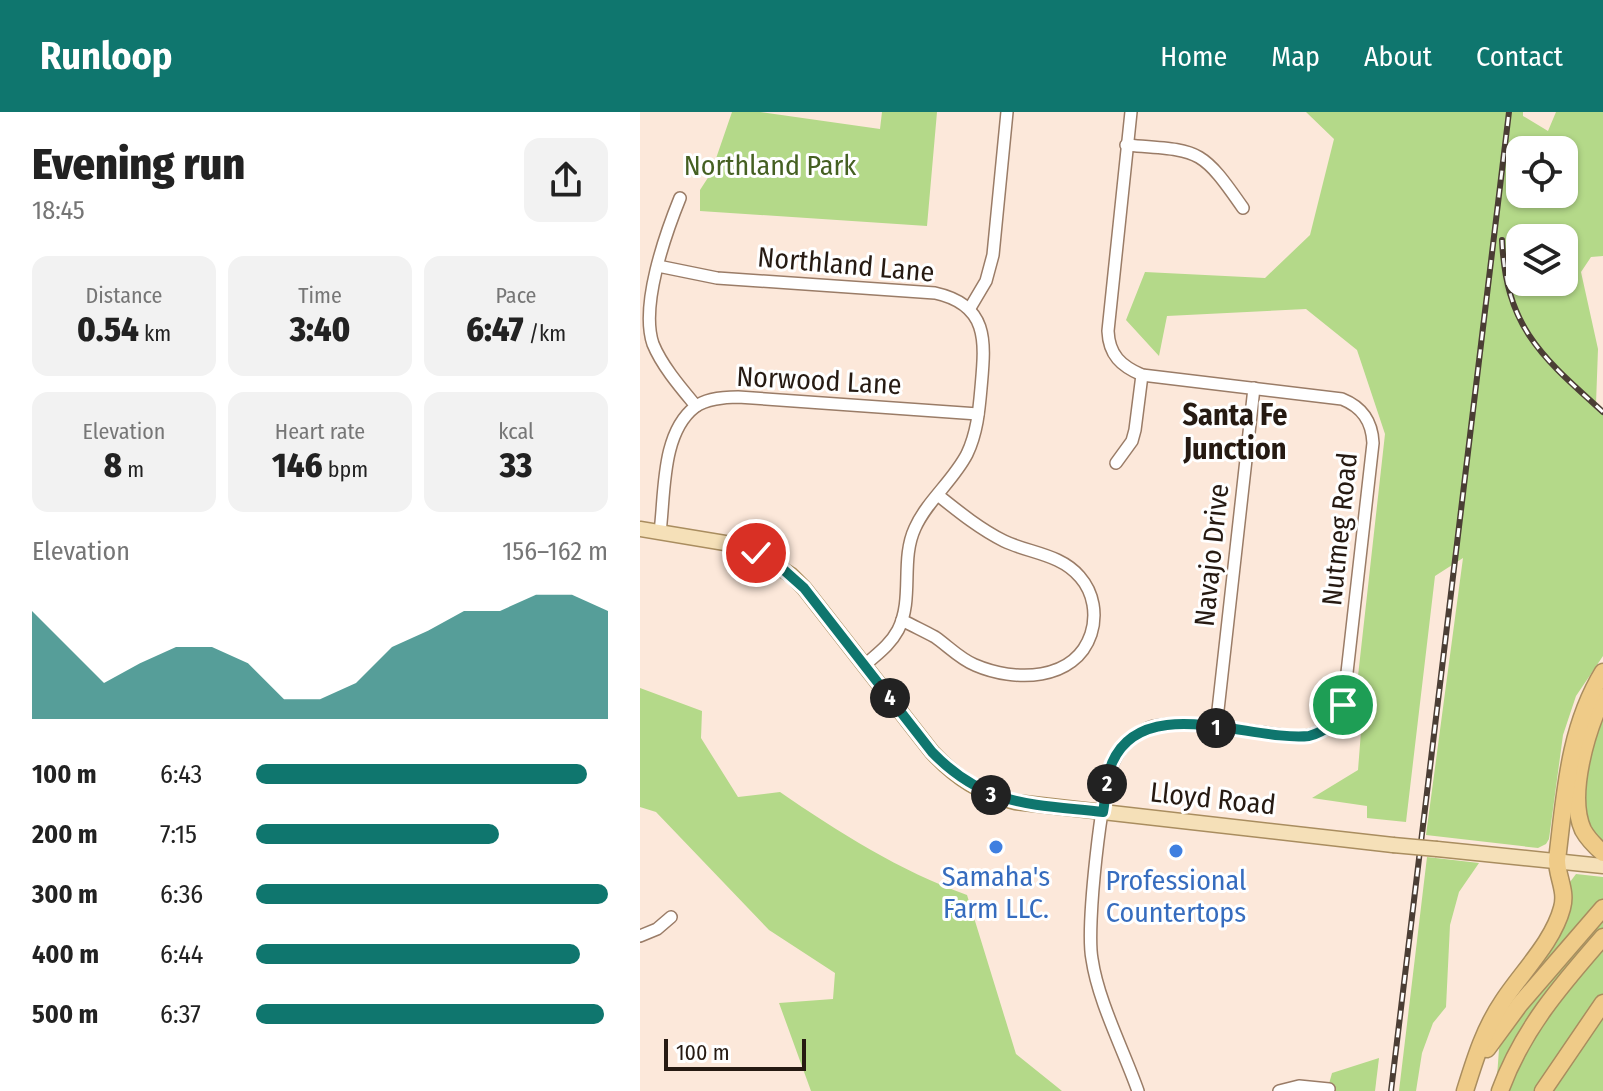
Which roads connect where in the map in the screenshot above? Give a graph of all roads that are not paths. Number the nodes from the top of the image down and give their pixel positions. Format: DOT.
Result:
graph roads {
  1 [pos="1007,112"];
  2 [pos="1131,112"];
  3 [pos="1126,145"];
  4 [pos="680,198"];
  5 [pos="1243,208"];
  6 [pos="658,266"];
  7 [pos="970,308"];
  8 [pos="1142,375"];
  9 [pos="1254,388"];
  10 [pos="696,406"];
  11 [pos="978,414"];
  12 [pos="1116,463"];
  13 [pos="939,496"];
  14 [pos="640,529"];
  15 [pos="660,532"];
  16 [pos="902,620"];
  17 [pos="865,665"];
  18 [pos="1603,672"];
  19 [pos="1603,697"];
  20 [pos="1216,728"];
  21 [pos="1103,812"];
  22 [pos="1603,853"];
  23 [pos="1557,860"];
  24 [pos="1603,866"];
  25 [pos="1603,908"];
  26 [pos="671,917"];
  27 [pos="640,936"];
  28 [pos="1603,937"];
  29 [pos="1603,1003"];
  30 [pos="1329,1089"];
  31 [pos="1465,1090"];
  32 [pos="1138,1091"];
  33 [pos="1279,1091"];
  34 [pos="1500,1091"];
  35 [pos="1543,1091"];
  1 -- 7 [label="street"];
  2 -- 3 [label="street"];
  3 -- 5 [label="street"];
  3 -- 8 [label="street"];
  4 -- 6 [label="street"];
  6 -- 7 [label="street, Northland Lane"];
  6 -- 10 [label="street"];
  7 -- 11 [label="street"];
  8 -- 9 [label="street, Nutmeg Road"];
  8 -- 12 [label="street"];
  9 -- 20 [label="street, Navajo Drive"];
  9 -- 20 [label="street, Nutmeg Road"];
  10 -- 11 [label="street, Norwood Lane"];
  10 -- 15 [label="street"];
  11 -- 13 [label="street"];
  13 -- 16 [label="street"];
  13 -- 16 [label="street"];
  14 -- 15 [label="main road, Lloyd Road"];
  15 -- 17 [label="main road, Lloyd Road"];
  16 -- 17 [label="street"];
  17 -- 21 [label="main road, Lloyd Road"];
  18 -- 23 [label="highway"];
  19 -- 22 [label="highway"];
  20 -- 21 [label="street, Nutmeg Road"];
  21 -- 23 [label="main road, Lloyd Road, bridge"];
  21 -- 32 [label="street, Nutmeg Road"];
  23 -- 24 [label="main road, Lloyd Road"];
  23 -- 31 [label="highway"];
  25 -- 31 [label="highway"];
  26 -- 27 [label="street"];
  28 -- 34 [label="highway"];
  29 -- 35 [label="highway"];
  30 -- 33 [label="street"];
}
